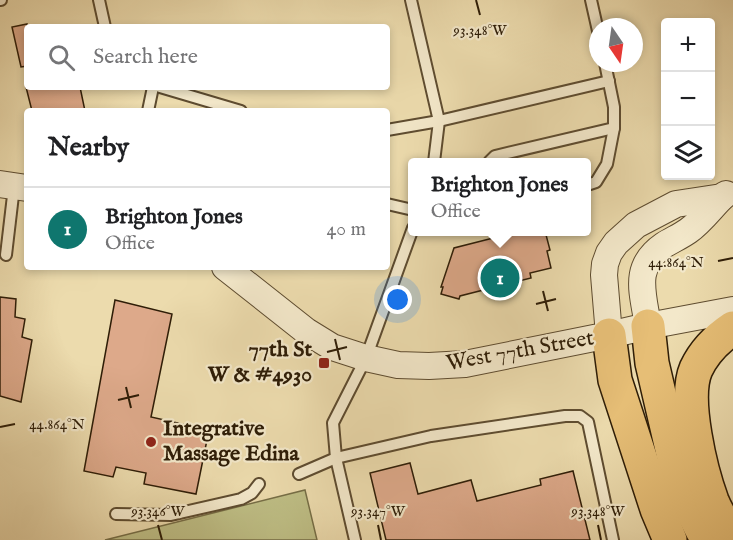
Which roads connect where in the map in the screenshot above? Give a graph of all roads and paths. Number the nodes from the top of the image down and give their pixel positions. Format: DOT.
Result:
graph roads {
  1 [pos="99,0"];
  2 [pos="411,0"];
  3 [pos="591,0"];
  4 [pos="595,18"];
  5 [pos="104,24"];
  6 [pos="607,72"];
  7 [pos="609,81"];
  8 [pos="152,90"];
  9 [pos="170,90"];
  10 [pos="149,108"];
  11 [pos="231,108"];
  12 [pos="439,121"];
  13 [pos="614,128"];
  14 [pos="390,129"];
  15 [pos="434,158"];
  16 [pos="493,158"];
  17 [pos="9,183"];
  18 [pos="591,184"];
  19 [pos="727,194"];
  20 [pos="390,205"];
  21 [pos="408,209"];
  22 [pos="410,236"];
  23 [pos="6,255"];
  24 [pos="229,270"];
  25 [pos="733,310"];
  26 [pos="648,326"];
  27 [pos="733,328"];
  28 [pos="609,335"];
  29 [pos="366,358"];
  30 [pos="336,458"];
  31 [pos="299,474"];
  32 [pos="259,484"];
  33 [pos="116,514"];
  34 [pos="733,537"];
  35 [pos="355,540"];
  36 [pos="613,540"];
  37 [pos="670,540"];
  38 [pos="710,540"];
  1 -- 5 [label="lane"];
  2 -- 12 [label="lane"];
  3 -- 4 [label="lane"];
  6 -- 7 [label="lane"];
  7 -- 12 [label="lane"];
  7 -- 13 [label="lane"];
  8 -- 10 [label="lane"];
  9 -- 11 [label="lane"];
  12 -- 14 [label="lane"];
  12 -- 15 [label="lane"];
  13 -- 16 [label="lane"];
  13 -- 18 [label="lane"];
  17 -- 23 [label="lane"];
  19 -- 26 [label="street"];
  19 -- 28 [label="street"];
  20 -- 21 [label="lane"];
  22 -- 29 [label="lane"];
  24 -- 29 [label="street, West 77th Street"];
  25 -- 26 [label="street, West 77th Street"];
  26 -- 28 [label="street, West 77th Street"];
  26 -- 38 [label="highway"];
  27 -- 34 [label="highway"];
  28 -- 29 [label="street, West 77th Street"];
  28 -- 37 [label="highway"];
  29 -- 30 [label="lane"];
  30 -- 31 [label="lane"];
  30 -- 35 [label="lane"];
  30 -- 36 [label="lane"];
  32 -- 33 [label="lane"];
}
